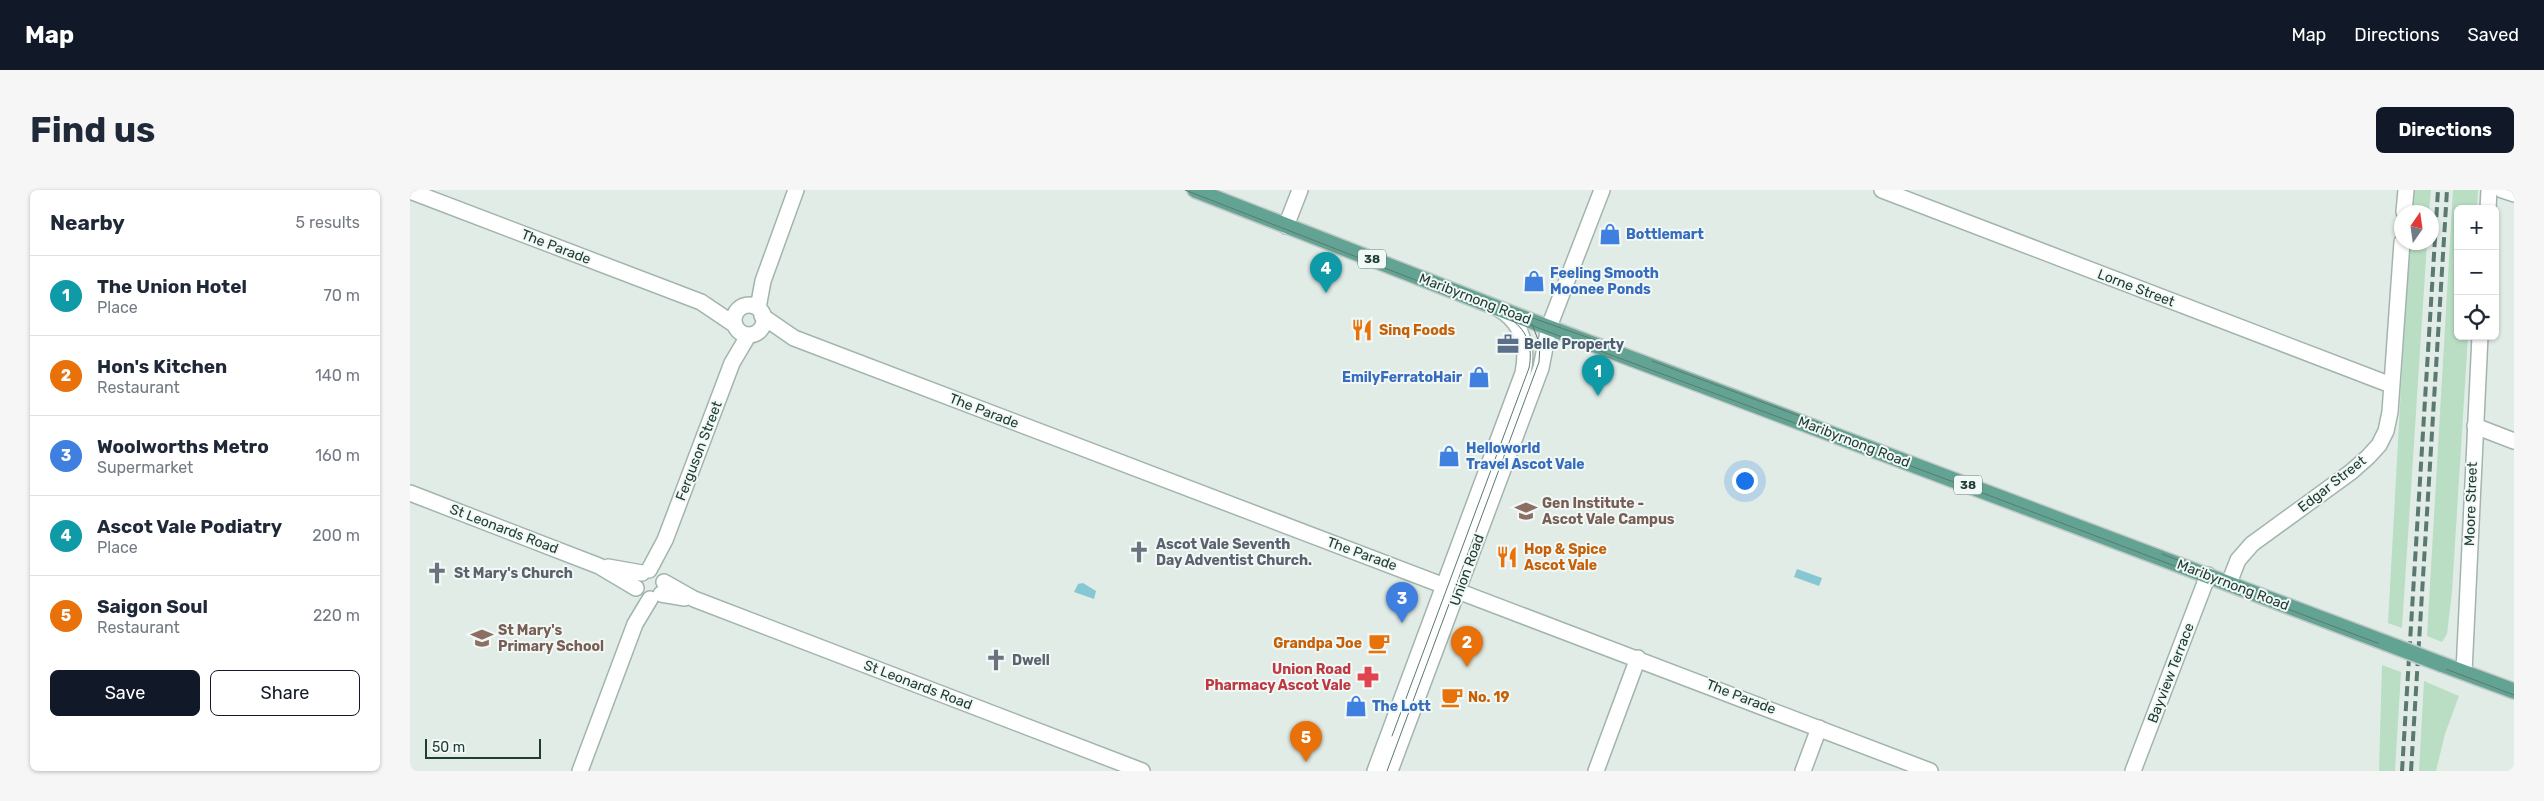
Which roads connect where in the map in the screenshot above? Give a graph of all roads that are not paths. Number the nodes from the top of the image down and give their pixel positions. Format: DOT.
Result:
graph roads {
  1 [pos="796,190"];
  2 [pos="1195,190"];
  3 [pos="1300,190"];
  4 [pos="1602,190"];
  5 [pos="1882,190"];
  6 [pos="2406,190"];
  7 [pos="2489,190"];
  8 [pos="2502,190"];
  9 [pos="410,192"];
  10 [pos="2514,194"];
  11 [pos="2405,205"];
  12 [pos="2488,205"];
  13 [pos="1286,226"];
  14 [pos="2401,250"];
  15 [pos="701,302"];
  16 [pos="1496,308"];
  17 [pos="752,309"];
  18 [pos="744,331"];
  19 [pos="1545,333"];
  20 [pos="1573,337"];
  21 [pos="794,338"];
  22 [pos="2480,340"];
  23 [pos="1543,364"];
  24 [pos="2391,385"];
  25 [pos="1519,386"];
  26 [pos="2475,426"];
  27 [pos="2514,441"];
  28 [pos="410,493"];
  29 [pos="2208,575"];
  30 [pos="2229,583"];
  31 [pos="650,584"];
  32 [pos="1445,585"];
  33 [pos="1459,591"];
  34 [pos="1638,658"];
  35 [pos="2464,672"];
  36 [pos="2514,691"];
  37 [pos="1819,728"];
  38 [pos="580,771"];
  39 [pos="1142,771"];
  40 [pos="1375,771"];
  41 [pos="1390,771"];
  42 [pos="1596,771"];
  43 [pos="1803,771"];
  44 [pos="1930,771"];
  45 [pos="2133,771"];
  1 -- 17 [label="street"];
  2 -- 13 [label="main road, Maribyrnong Road / 38"];
  3 -- 13 [label="street"];
  4 -- 19 [label="street, Union Road"];
  5 -- 24 [label="street, Lorne Street"];
  6 -- 11 [label="street"];
  7 -- 12 [label="street"];
  8 -- 10 [label="street"];
  9 -- 15 [label="street, The Parade"];
  13 -- 16 [label="main road, Maribyrnong Road / 38"];
  14 -- 24 [label="street, Edgar Street"];
  15 -- 17 [label="street, The Parade"];
  15 -- 18 [label="street, The Parade"];
  16 -- 19 [label="main road, Maribyrnong Road / 38"];
  16 -- 25 [label="street, Union Road"];
  17 -- 18 [label="street"];
  17 -- 18 [label="street"];
  17 -- 21 [label="street, The Parade"];
  18 -- 21 [label="street, The Parade"];
  18 -- 31 [label="street, Ferguson Street"];
  19 -- 20 [label="main road, Maribyrnong Road / 38"];
  19 -- 23 [label="street, Union Road"];
  19 -- 25 [label="street, Union Road"];
  20 -- 23 [label="street, Union Road"];
  20 -- 29 [label="main road, Maribyrnong Road / 38"];
  21 -- 32 [label="street, The Parade"];
  22 -- 26 [label="street, Moore Street"];
  23 -- 33 [label="street, Union Road"];
  24 -- 30 [label="street, Edgar Street"];
  25 -- 32 [label="street, Union Road"];
  26 -- 27 [label="street"];
  26 -- 35 [label="street, Moore Street"];
  28 -- 31 [label="street, St Leonards Road"];
  29 -- 30 [label="main road, Maribyrnong Road / 38"];
  29 -- 45 [label="street, Bayview Terrace"];
  30 -- 35 [label="main road, Maribyrnong Road / 38, bridge"];
  31 -- 38 [label="street, Ferguson Street"];
  31 -- 39 [label="street, St Leonards Road"];
  32 -- 33 [label="street, The Parade"];
  32 -- 40 [label="street, Union Road"];
  33 -- 34 [label="street, The Parade"];
  33 -- 41 [label="street, Union Road"];
  34 -- 37 [label="street, The Parade"];
  34 -- 42 [label="street"];
  35 -- 36 [label="main road, Maribyrnong Road / 38"];
  37 -- 43 [label="street"];
  37 -- 44 [label="street, The Parade"];
}
